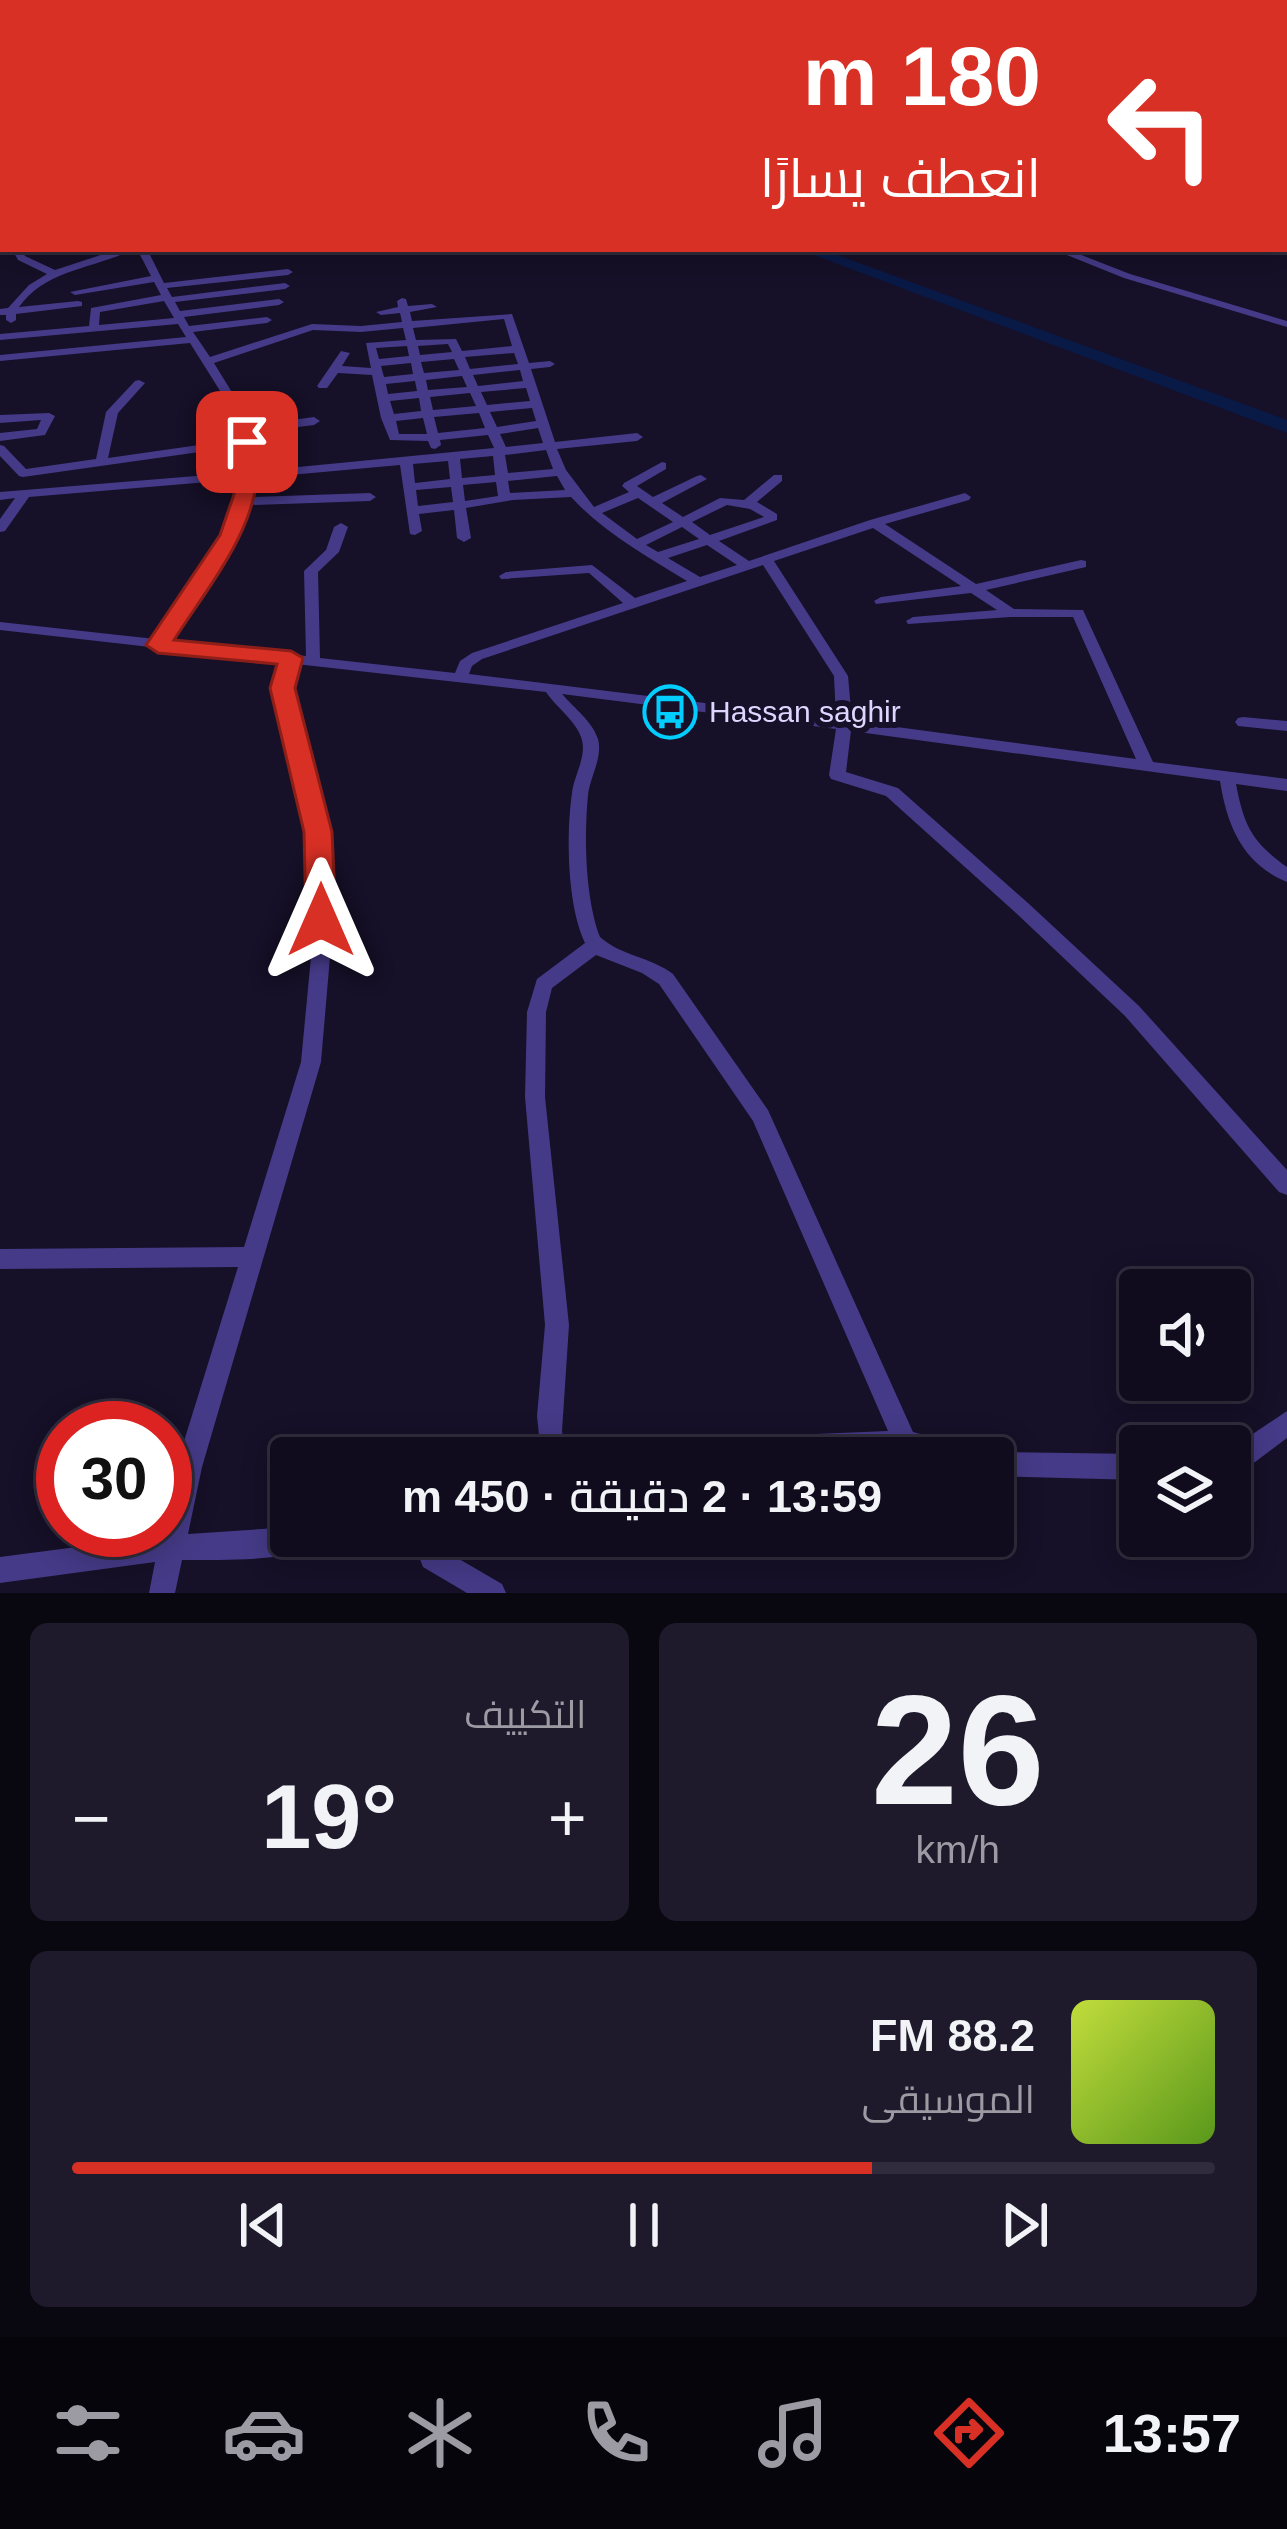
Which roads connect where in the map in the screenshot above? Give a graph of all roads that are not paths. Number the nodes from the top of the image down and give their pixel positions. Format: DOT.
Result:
graph roads {
  1 [pos="17,252"];
  2 [pos="121,252"];
  3 [pos="144,252"];
  4 [pos="1065,252"];
  5 [pos="288,272"];
  6 [pos="57,275"];
  7 [pos="284,286"];
  8 [pos="164,290"];
  9 [pos="279,302"];
  10 [pos="402,306"];
  11 [pos="431,307"];
  12 [pos="5,311"];
  13 [pos="381,312"];
  14 [pos="268,320"];
  15 [pos="1287,324"];
  16 [pos="184,326"];
  17 [pos="406,326"];
  18 [pos="94,329"];
  19 [pos="6,337"];
  20 [pos="409,341"];
  21 [pos="519,349"];
  22 [pos="344,353"];
  23 [pos="459,355"];
  24 [pos="6,357"];
  25 [pos="414,359"];
  26 [pos="206,362"];
  27 [pos="550,364"];
  28 [pos="524,367"];
  29 [pos="334,369"];
  30 [pos="376,372"];
  31 [pos="468,373"];
  32 [pos="418,378"];
  33 [pos="139,383"];
  34 [pos="530,384"];
  35 [pos="322,386"];
  36 [pos="476,390"];
  37 [pos="422,395"];
  38 [pos="382,398"];
  39 [pos="534,404"];
  40 [pos="486,410"];
  41 [pos="427,415"];
  42 [pos="387,418"];
  43 [pos="0,419"];
  44 [pos="314,421"];
  45 [pos="542,424"];
  46 [pos="495,430"];
  47 [pos="245,436"];
  48 [pos="432,436"];
  49 [pos="0,437"];
  50 [pos="637,437"];
  51 [pos="550,446"];
  52 [pos="0,449"];
  53 [pos="500,452"];
  54 [pos="446,457"];
  55 [pos="406,461"];
  56 [pos="101,463"];
  57 [pos="662,466"];
  58 [pos="559,472"];
  59 [pos="251,474"];
  60 [pos="502,477"];
  61 [pos="778,478"];
  62 [pos="701,479"];
  63 [pos="457,482"];
  64 [pos="410,487"];
  65 [pos="573,493"];
  66 [pos="25,494"];
  67 [pos="0,496"];
  68 [pos="370,497"];
  69 [pos="965,497"];
  70 [pos="646,498"];
  71 [pos="508,499"];
  72 [pos="245,501"];
  73 [pos="749,505"];
  74 [pos="460,507"];
  75 [pos="413,511"];
  76 [pos="591,513"];
  77 [pos="683,521"];
  78 [pos="874,523"];
  79 [pos="341,527"];
  80 [pos="0,528"];
  81 [pos="415,532"];
  82 [pos="464,538"];
  83 [pos="709,539"];
  84 [pos="638,544"];
  85 [pos="658,556"];
  86 [pos="766,559"];
  87 [pos="1081,564"];
  88 [pos="747,565"];
  89 [pos="506,576"];
  90 [pos="697,580"];
  91 [pos="1006,581"];
  92 [pos="976,588"];
  93 [pos="881,601"];
  94 [pos="632,603"];
  95 [pos="1037,610"];
  96 [pos="1011,613"];
  97 [pos="913,621"];
  98 [pos="0,626"];
  99 [pos="158,645"];
  100 [pos="302,660"];
  101 [pos="460,679"];
  102 [pos="551,689"];
  103 [pos="1243,722"];
  104 [pos="844,724"];
  105 [pos="1287,726"];
  106 [pos="1147,765"];
  107 [pos="1227,776"];
  108 [pos="1287,785"];
  109 [pos="1255,854"];
  110 [pos="1287,860"];
  111 [pos="1287,876"];
  112 [pos="596,945"];
  113 [pos="1287,1184"];
  114 [pos="252,1256"];
  115 [pos="0,1259"];
  116 [pos="1287,1423"];
  117 [pos="550,1437"];
  118 [pos="903,1437"];
  119 [pos="1251,1449"];
  120 [pos="192,1457"];
  121 [pos="1014,1464"];
  122 [pos="1119,1467"];
  123 [pos="270,1542"];
  124 [pos="192,1548"];
  125 [pos="101,1557"];
  126 [pos="169,1557"];
  127 [pos="432,1557"];
  128 [pos="0,1570"];
  129 [pos="162,1593"];
  130 [pos="493,1593"];
  1 -- 6 [label="street"];
  2 -- 6 [label="street"];
  3 -- 8 [label="street"];
  4 -- 15 [label="street"];
  5 -- 8 [label="street"];
  6 -- 12 [label="street"];
  7 -- 8 [label="street"];
  8 -- 12 [label="street"];
  8 -- 16 [label="street"];
  8 -- 18 [label="street"];
  9 -- 16 [label="street"];
  10 -- 11 [label="street"];
  10 -- 13 [label="street"];
  10 -- 17 [label="street"];
  12 -- 19 [label="street"];
  14 -- 16 [label="street"];
  16 -- 18 [label="street"];
  16 -- 24 [label="street"];
  16 -- 26 [label="street"];
  17 -- 20 [label="street"];
  17 -- 21 [label="street"];
  17 -- 26 [label="street"];
  18 -- 19 [label="street"];
  19 -- 24 [label="street"];
  20 -- 23 [label="street"];
  20 -- 25 [label="street"];
  20 -- 30 [label="street"];
  21 -- 23 [label="street"];
  21 -- 28 [label="street"];
  22 -- 29 [label="street"];
  23 -- 25 [label="street"];
  23 -- 31 [label="street"];
  25 -- 30 [label="street"];
  25 -- 32 [label="street"];
  26 -- 47 [label="street"];
  27 -- 28 [label="street"];
  28 -- 31 [label="street"];
  28 -- 34 [label="street"];
  29 -- 30 [label="street"];
  29 -- 35 [label="street"];
  30 -- 32 [label="street"];
  30 -- 38 [label="street"];
  31 -- 32 [label="street"];
  31 -- 36 [label="street"];
  32 -- 37 [label="street"];
  33 -- 56 [label="street"];
  34 -- 36 [label="street"];
  34 -- 39 [label="street"];
  36 -- 37 [label="street"];
  36 -- 40 [label="street"];
  37 -- 38 [label="street"];
  37 -- 41 [label="street"];
  38 -- 42 [label="street"];
  39 -- 40 [label="street"];
  39 -- 45 [label="street"];
  40 -- 41 [label="street"];
  40 -- 46 [label="street"];
  41 -- 42 [label="street"];
  41 -- 48 [label="street"];
  42 -- 48 [label="street"];
  43 -- 49 [label="street"];
  44 -- 47 [label="street"];
  45 -- 46 [label="street"];
  45 -- 51 [label="street"];
  46 -- 48 [label="street"];
  46 -- 53 [label="street"];
  47 -- 56 [label="street"];
  47 -- 59 [label="street"];
  48 -- 54 [label="street"];
  50 -- 51 [label="street"];
  51 -- 53 [label="street"];
  51 -- 58 [label="street"];
  52 -- 56 [label="street"];
  53 -- 54 [label="street"];
  53 -- 60 [label="street"];
  54 -- 55 [label="street"];
  54 -- 63 [label="street"];
  55 -- 59 [label="street"];
  55 -- 64 [label="street"];
  57 -- 70 [label="street"];
  58 -- 60 [label="street"];
  58 -- 65 [label="street"];
  59 -- 66 [label="street"];
  59 -- 72 [label="street"];
  60 -- 63 [label="street"];
  60 -- 71 [label="street"];
  61 -- 73 [label="street"];
  62 -- 70 [label="street"];
  63 -- 64 [label="street"];
  63 -- 74 [label="street"];
  64 -- 75 [label="street"];
  65 -- 71 [label="street"];
  65 -- 76 [label="street"];
  66 -- 67 [label="street"];
  66 -- 80 [label="street"];
  68 -- 72 [label="street"];
  69 -- 78 [label="street"];
  70 -- 76 [label="street"];
  70 -- 77 [label="street"];
  71 -- 74 [label="street"];
  72 -- 99 [label="street"];
  73 -- 77 [label="street"];
  73 -- 83 [label="street"];
  74 -- 75 [label="street"];
  74 -- 82 [label="street"];
  75 -- 81 [label="street"];
  76 -- 84 [label="street"];
  77 -- 83 [label="street"];
  77 -- 84 [label="street"];
  78 -- 86 [label="street"];
  78 -- 92 [label="street"];
  79 -- 100 [label="street"];
  83 -- 85 [label="street"];
  83 -- 88 [label="street"];
  84 -- 85 [label="street"];
  85 -- 90 [label="street"];
  86 -- 88 [label="street"];
  86 -- 104 [label="street"];
  87 -- 91 [label="street"];
  88 -- 90 [label="street"];
  89 -- 94 [label="street"];
  90 -- 94 [label="street"];
  91 -- 92 [label="street"];
  91 -- 95 [label="street"];
  92 -- 93 [label="street"];
  92 -- 96 [label="street"];
  94 -- 101 [label="street"];
  95 -- 96 [label="street"];
  95 -- 106 [label="street"];
  96 -- 97 [label="street"];
  98 -- 99 [label="street"];
  99 -- 100 [label="street"];
  100 -- 101 [label="street"];
  100 -- 114 [label="street"];
  101 -- 102 [label="street"];
  102 -- 104 [label="street"];
  102 -- 112 [label="street"];
  103 -- 105 [label="street"];
  104 -- 106 [label="street"];
  104 -- 113 [label="street"];
  106 -- 107 [label="street"];
  107 -- 108 [label="street"];
  107 -- 109 [label="street"];
  109 -- 110 [label="street"];
  109 -- 111 [label="street"];
  112 -- 117 [label="street"];
  112 -- 118 [label="street"];
  114 -- 115 [label="street"];
  114 -- 120 [label="street"];
  116 -- 119 [label="street"];
  121 -- 122 [label="street"];
  123 -- 124 [label="street"];
  125 -- 128 [label="street"];
  126 -- 129 [label="street"];
  127 -- 130 [label="street"];
}
